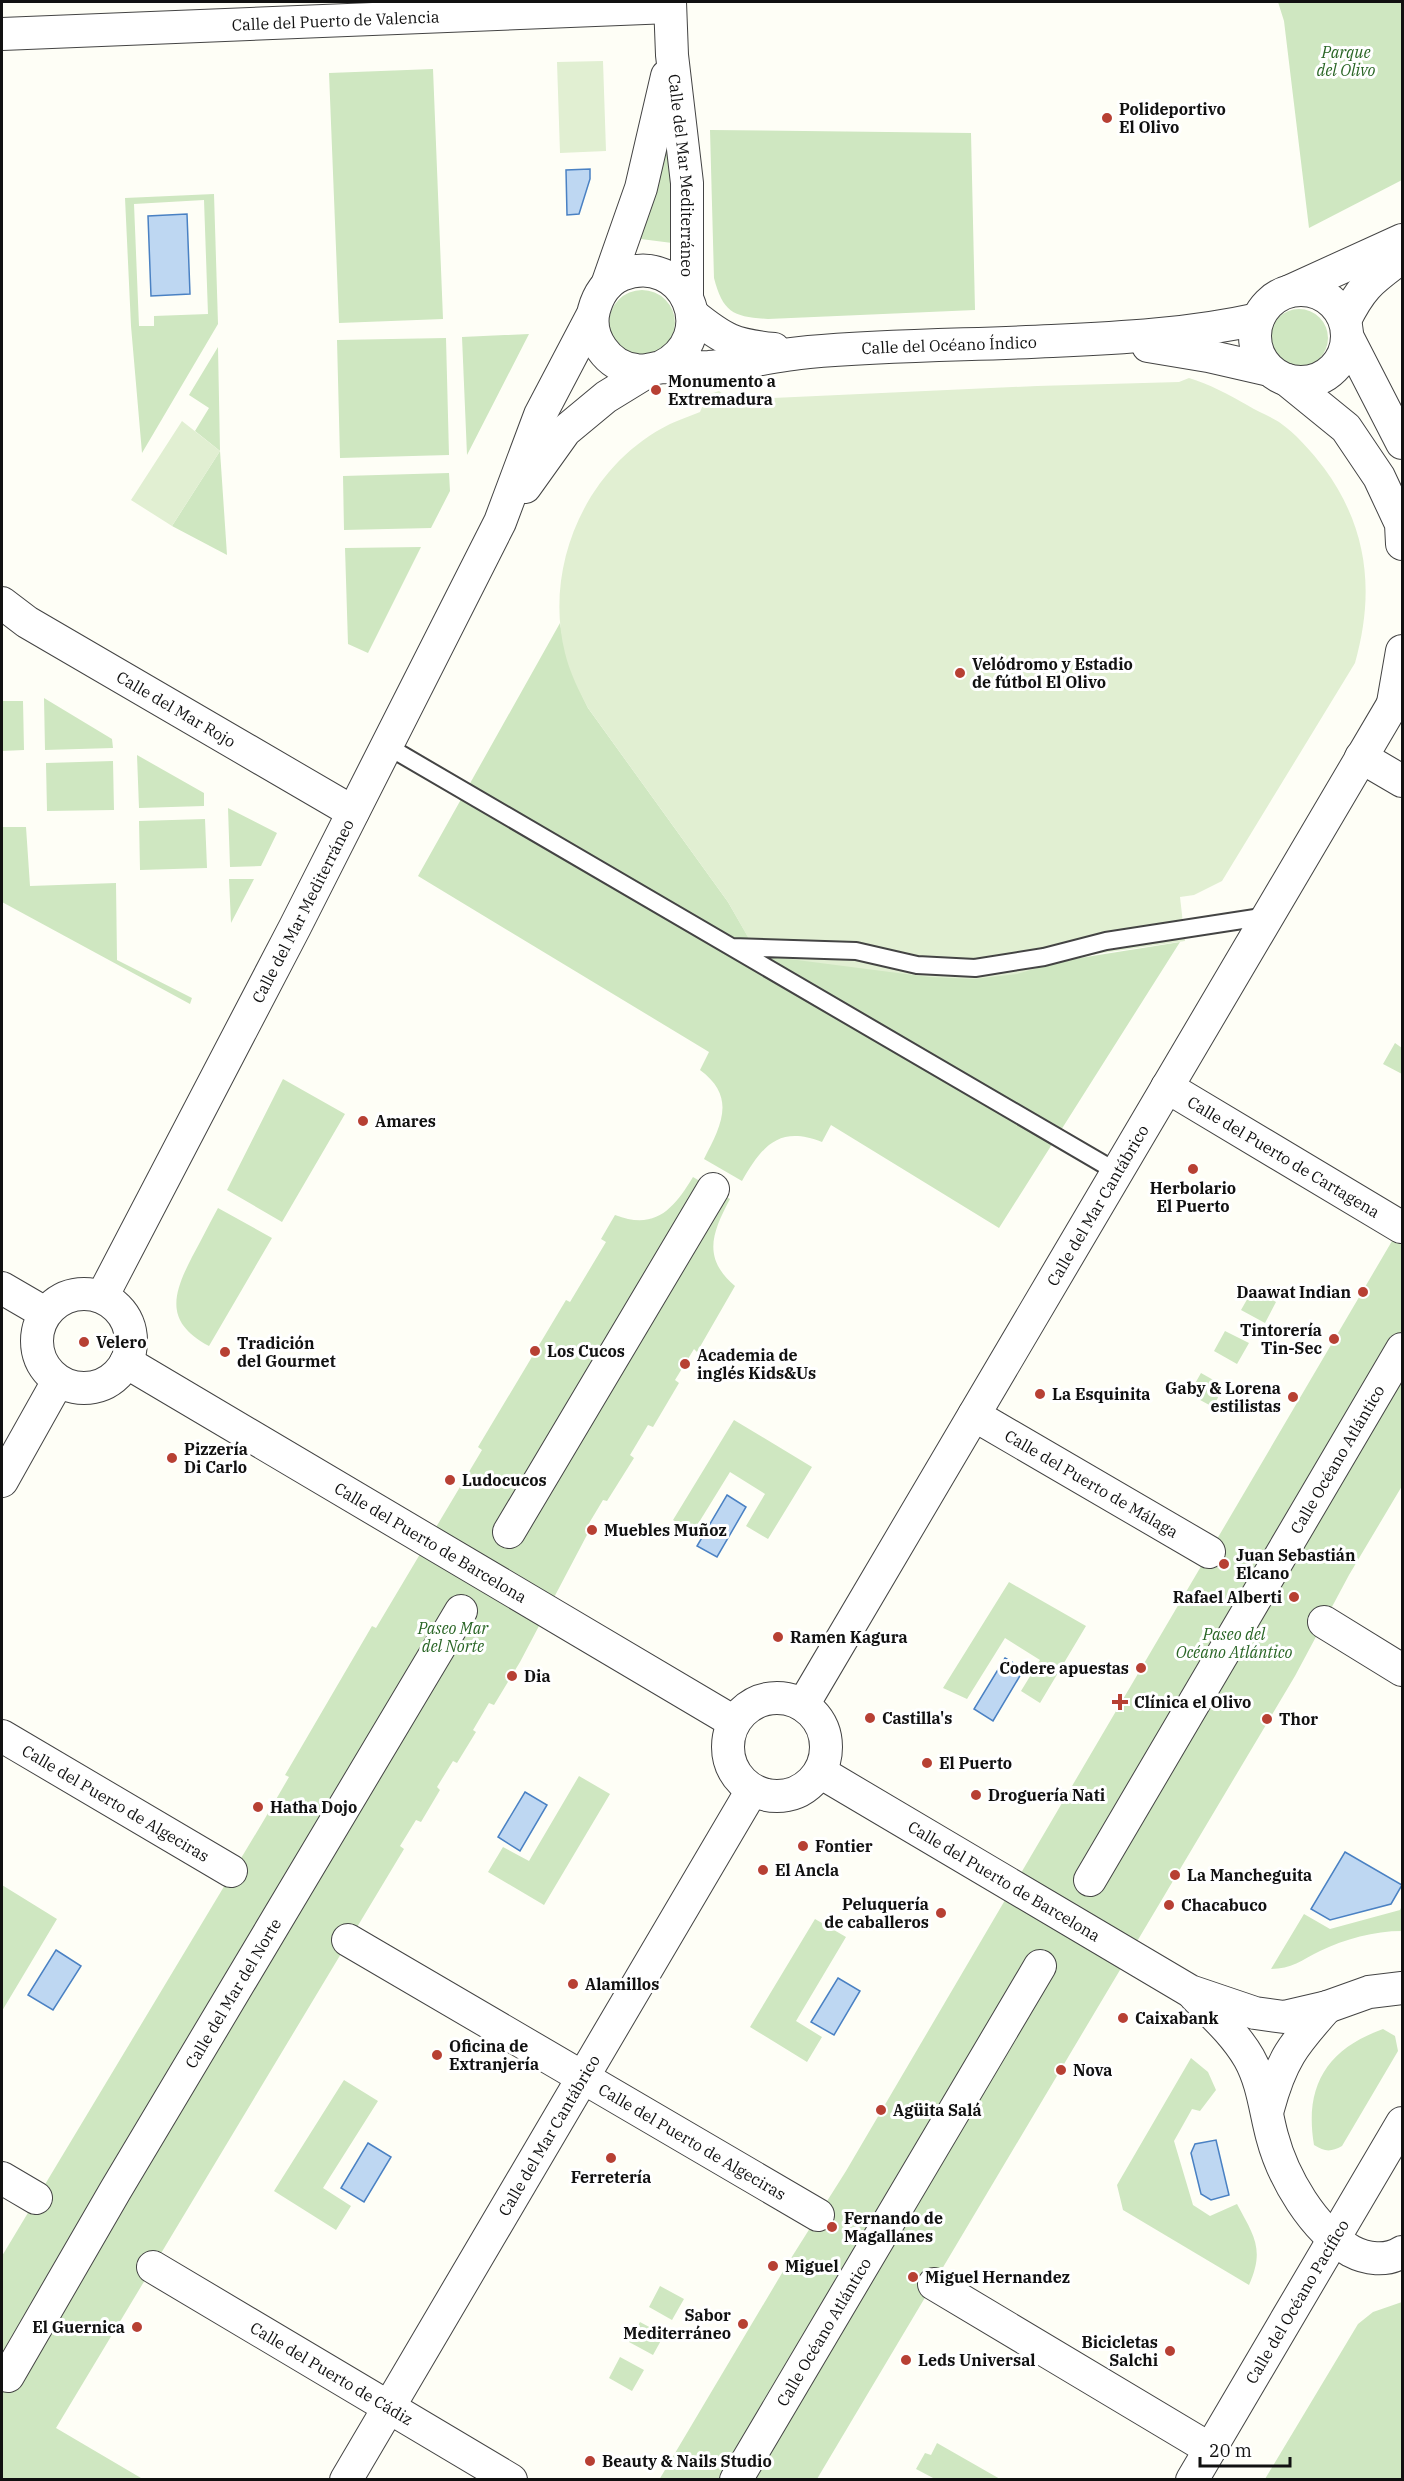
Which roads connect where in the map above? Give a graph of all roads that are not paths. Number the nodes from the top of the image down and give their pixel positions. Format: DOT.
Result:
graph roads {
  1 [pos="670,4"];
  2 [pos="2,34"];
  3 [pos="672,55"];
  4 [pos="1402,240"];
  5 [pos="1402,256"];
  6 [pos="606,285"];
  7 [pos="1290,291"];
  8 [pos="690,306"];
  9 [pos="592,316"];
  10 [pos="1258,319"];
  11 [pos="1346,328"];
  12 [pos="1090,340"];
  13 [pos="807,352"];
  14 [pos="655,369"];
  15 [pos="1278,375"];
  16 [pos="1346,428"];
  17 [pos="1402,443"];
  18 [pos="1402,456"];
  19 [pos="500,522"];
  20 [pos="1402,544"];
  21 [pos="2,603"];
  22 [pos="1402,651"];
  23 [pos="1398,694"];
  24 [pos="387,746"];
  25 [pos="1361,757"];
  26 [pos="1402,781"];
  27 [pos="353,812"];
  28 [pos="1268,916"];
  29 [pos="731,946"];
  30 [pos="1167,1087"];
  31 [pos="1117,1172"];
  32 [pos="713,1189"];
  33 [pos="1401,1227"];
  34 [pos="2,1288"];
  35 [pos="102,1297"];
  36 [pos="45,1313"];
  37 [pos="1402,1349"];
  38 [pos="126,1362"];
  39 [pos="58,1381"];
  40 [pos="974,1415"];
  41 [pos="2,1481"];
  42 [pos="509,1532"];
  43 [pos="1209,1552"];
  44 [pos="461,1611"];
  45 [pos="1324,1622"];
  46 [pos="1402,1670"];
  47 [pos="803,1705"];
  48 [pos="735,1722"];
  49 [pos="2,1736"];
  50 [pos="820,1772"];
  51 [pos="752,1790"];
  52 [pos="231,1871"];
  53 [pos="1090,1880"];
  54 [pos="348,1940"];
  55 [pos="1040,1966"];
  56 [pos="1402,1988"];
  57 [pos="1190,1991"];
  58 [pos="1327,2007"];
  59 [pos="584,2077"];
  60 [pos="1268,2109"];
  61 [pos="1402,2123"];
  62 [pos="2,2178"];
  63 [pos="36,2198"];
  64 [pos="818,2215"];
  65 [pos="1333,2241"];
  66 [pos="1402,2252"];
  67 [pos="153,2267"];
  68 [pos="934,2284"];
  69 [pos="8,2376"];
  70 [pos="389,2407"];
  71 [pos="1210,2449"];
  72 [pos="346,2480"];
  73 [pos="511,2480"];
  74 [pos="736,2480"];
  75 [pos="1192,2480"];
  1 -- 2 [label="street, Calle del Puerto de Valencia"];
  1 -- 3 [label="street, Calle del Mar Mediterráneo"];
  3 -- 6 [label="street, Calle del Mar Mediterráneo"];
  3 -- 8 [label="street, Calle del Mar Mediterráneo"];
  4 -- 7 [label="street"];
  5 -- 11 [label="street"];
  6 -- 8 [label="street"];
  6 -- 9 [label="street"];
  7 -- 10 [label="street"];
  7 -- 11 [label="street"];
  8 -- 13 [label="street, Calle del Océano Índico"];
  8 -- 14 [label="street"];
  9 -- 14 [label="street"];
  9 -- 19 [label="street, Calle del Mar Mediterráneo"];
  10 -- 12 [label="street, Calle del Océano Índico"];
  10 -- 15 [label="street"];
  11 -- 15 [label="street"];
  11 -- 17 [label="street"];
  12 -- 13 [label="street, Calle del Océano Índico"];
  12 -- 15 [label="street, Calle del Océano Índico"];
  13 -- 14 [label="street, Calle del Océano Índico"];
  14 -- 19 [label="street, Calle del Mar Mediterráneo"];
  15 -- 16 [label="street"];
  16 -- 18 [label="street"];
  16 -- 20 [label="street"];
  19 -- 24 [label="street, Calle del Mar Mediterráneo"];
  21 -- 27 [label="street, Calle del Mar Rojo"];
  22 -- 23 [label="street, Calle del Mar Cantábrico"];
  23 -- 25 [label="street, Calle del Mar Cantábrico"];
  24 -- 27 [label="street, Calle del Mar Mediterráneo"];
  24 -- 29 [label="lane"];
  25 -- 26 [label="street"];
  25 -- 28 [label="street, Calle del Mar Cantábrico"];
  27 -- 35 [label="street, Calle del Mar Mediterráneo"];
  28 -- 29 [label="lane"];
  28 -- 30 [label="street, Calle del Mar Cantábrico"];
  29 -- 31 [label="lane"];
  30 -- 31 [label="street, Calle del Mar Cantábrico"];
  30 -- 33 [label="street, Calle del Puerto de Cartagena"];
  31 -- 40 [label="street, Calle del Mar Cantábrico"];
  32 -- 42 [label="street"];
  34 -- 36 [label="street"];
  35 -- 36 [label="street"];
  35 -- 38 [label="street"];
  36 -- 39 [label="street"];
  37 -- 53 [label="street, Calle Océano Atlántico"];
  38 -- 39 [label="street"];
  38 -- 48 [label="street, Calle del Puerto de Barcelona"];
  39 -- 41 [label="street"];
  40 -- 43 [label="street, Calle del Puerto de Málaga"];
  40 -- 47 [label="street, Calle del Mar Cantábrico"];
  44 -- 69 [label="street, Calle del Mar del Norte"];
  45 -- 46 [label="street"];
  47 -- 48 [label="street"];
  47 -- 50 [label="street"];
  48 -- 51 [label="street"];
  49 -- 52 [label="street, Calle del Puerto de Algeciras"];
  50 -- 51 [label="street"];
  50 -- 57 [label="street, Calle del Puerto de Barcelona"];
  51 -- 59 [label="street, Calle del Mar Cantábrico"];
  54 -- 59 [label="street, Calle del Puerto de Algeciras"];
  55 -- 74 [label="street, Calle Océano Atlántico"];
  56 -- 58 [label="street, Calle del Puerto de Barcelona"];
  57 -- 58 [label="street, Calle del Puerto de Barcelona"];
  57 -- 60 [label="street, Calle del Puerto de Barcelona"];
  58 -- 60 [label="street, Calle del Puerto de Barcelona"];
  59 -- 64 [label="street, Calle del Puerto de Algeciras"];
  59 -- 70 [label="street, Calle del Mar Cantábrico"];
  60 -- 65 [label="street, Calle del Puerto de Barcelona"];
  61 -- 65 [label="street, Calle del Océano Pacífico"];
  62 -- 63 [label="street"];
  65 -- 66 [label="street, Calle del Puerto de Barcelona"];
  65 -- 71 [label="street, Calle del Océano Pacífico"];
  67 -- 70 [label="street, Calle del Puerto de Cádiz"];
  68 -- 71 [label="street"];
  70 -- 72 [label="street, Calle del Mar Cantábrico"];
  70 -- 73 [label="street, Calle del Puerto de Cádiz"];
  71 -- 75 [label="street, Calle del Océano Pacífico"];
}
